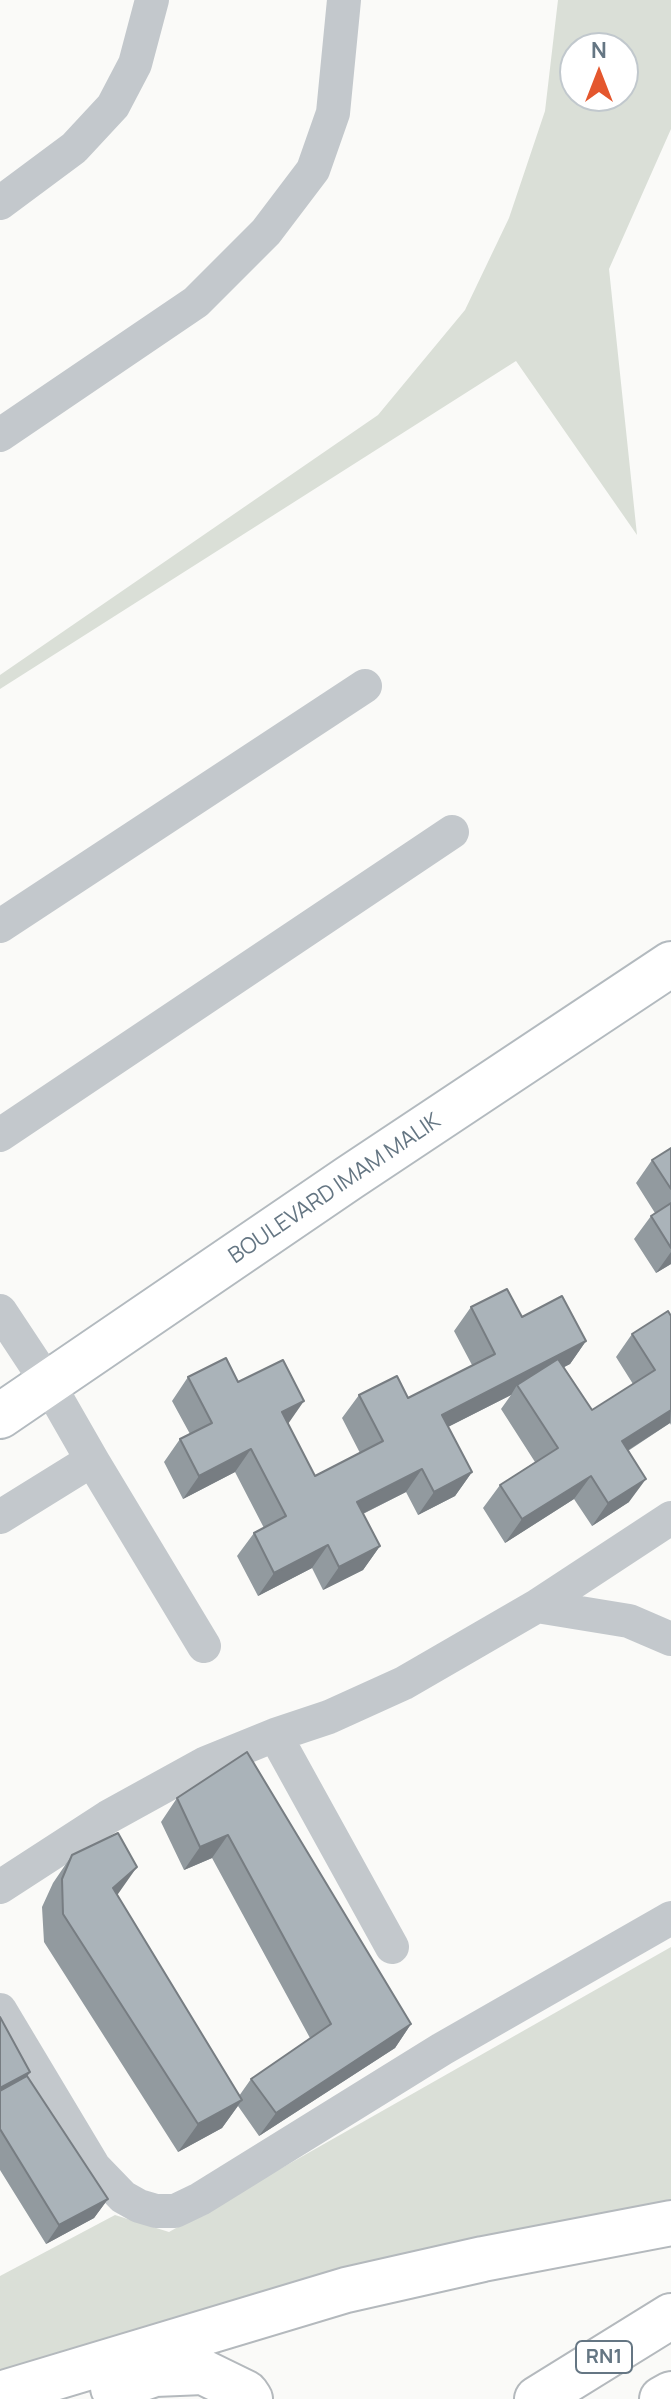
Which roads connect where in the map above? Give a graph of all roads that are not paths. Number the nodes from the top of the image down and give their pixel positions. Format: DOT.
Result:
graph roads {
  1 [pos="152,0"];
  2 [pos="344,0"];
  3 [pos="0,203"];
  4 [pos="0,435"];
  5 [pos="365,686"];
  6 [pos="452,832"];
  7 [pos="0,926"];
  8 [pos="671,964"];
  9 [pos="0,1135"];
  10 [pos="0,1311"];
  11 [pos="49,1385"];
  12 [pos="0,1416"];
  13 [pos="92,1460"];
  14 [pos="0,1517"];
  15 [pos="671,1518"];
  16 [pos="537,1606"];
  17 [pos="671,1639"];
  18 [pos="204,1646"];
  19 [pos="275,1735"];
  20 [pos="0,1887"];
  21 [pos="671,1918"];
  22 [pos="392,1947"];
  23 [pos="0,2010"];
  24 [pos="671,2223"];
  25 [pos="671,2316"];
  26 [pos="0,2394"];
  27 [pos="671,2394"];
  28 [pos="81,2399"];
  29 [pos="250,2399"];
  30 [pos="537,2399"];
  31 [pos="662,2399"];
  1 -- 3 [label="street"];
  2 -- 4 [label="street"];
  5 -- 7 [label="street"];
  6 -- 9 [label="street"];
  8 -- 11 [label="main road, BOULEVARD IMAM MALIK"];
  10 -- 11 [label="street"];
  11 -- 12 [label="main road, BOULEVARD IMAM MALIK"];
  11 -- 13 [label="street"];
  13 -- 14 [label="street"];
  13 -- 18 [label="street"];
  15 -- 16 [label="street"];
  16 -- 17 [label="street"];
  16 -- 19 [label="street"];
  19 -- 20 [label="street"];
  19 -- 22 [label="street"];
  21 -- 23 [label="street"];
  24 -- 26 [label="main road"];
  25 -- 30 [label="main road, RN1"];
  27 -- 31 [label="main road"];
  28 -- 29 [label="main road"];
}
